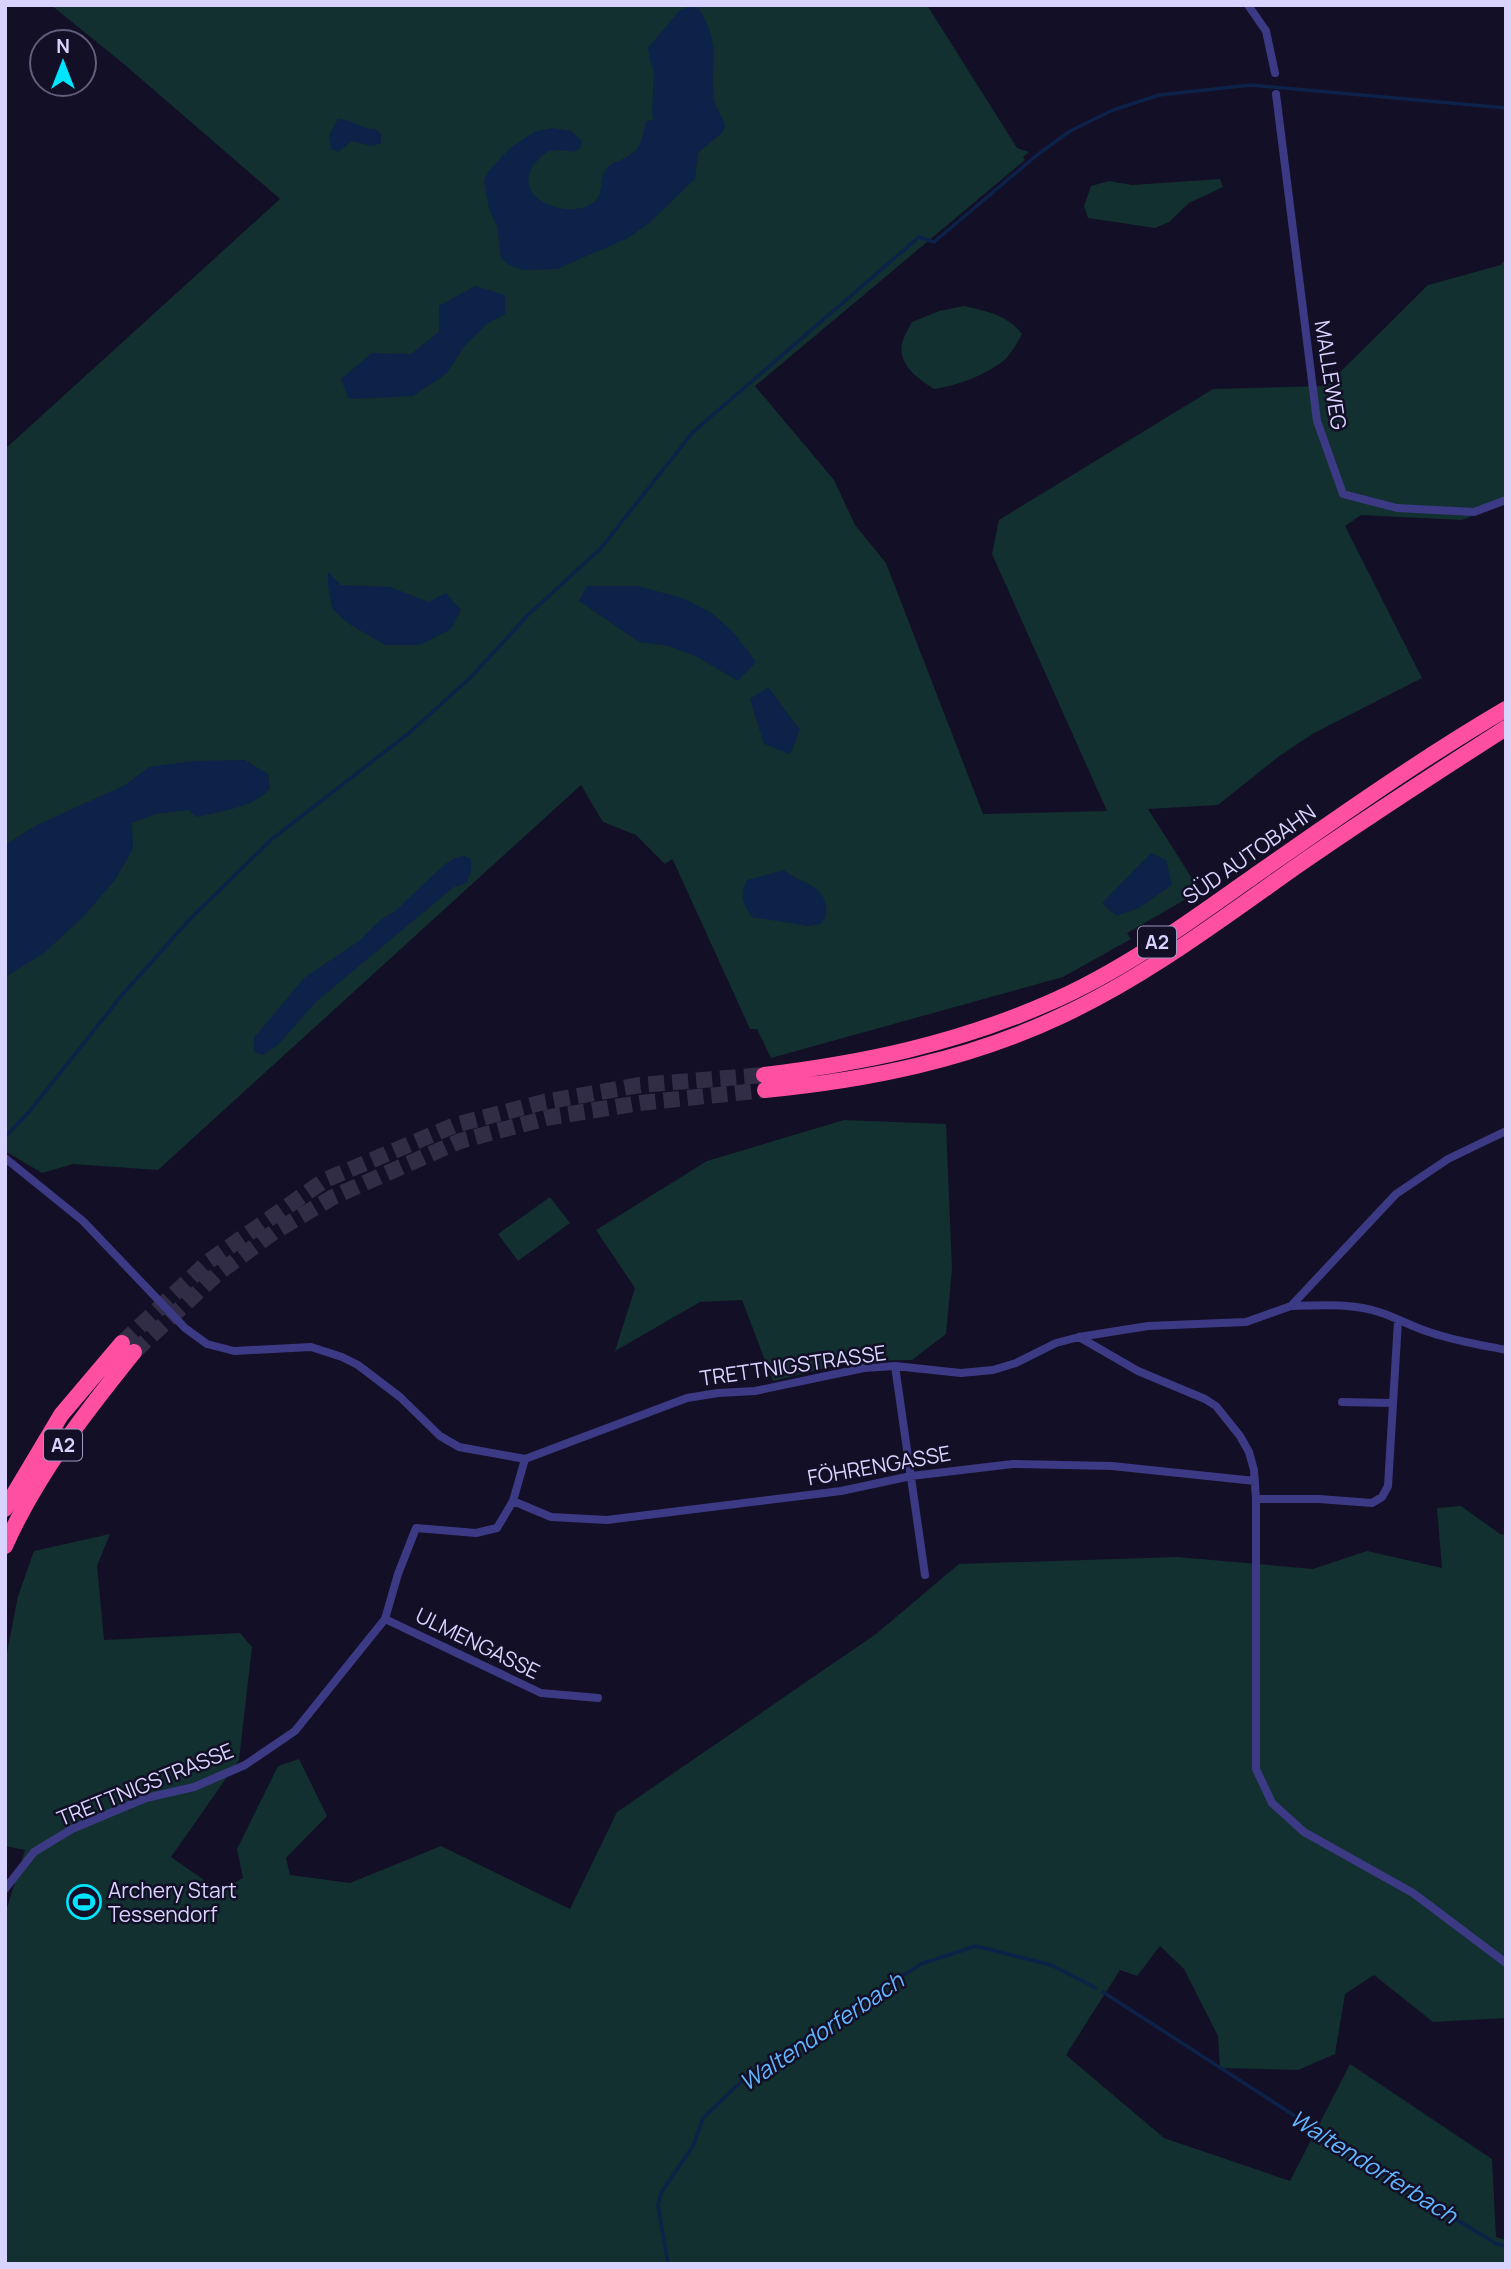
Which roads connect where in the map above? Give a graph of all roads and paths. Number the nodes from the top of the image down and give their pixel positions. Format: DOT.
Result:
graph roads {
  1 [pos="1248,5"];
  2 [pos="1275,73"];
  3 [pos="1276,94"];
  4 [pos="1506,500"];
  5 [pos="1506,709"];
  6 [pos="1506,728"];
  7 [pos="1506,1131"];
  8 [pos="5,1158"];
  9 [pos="1291,1306"];
  10 [pos="1398,1321"];
  11 [pos="1079,1337"];
  12 [pos="1506,1350"];
  13 [pos="895,1366"];
  14 [pos="1342,1402"];
  15 [pos="1393,1402"];
  16 [pos="525,1459"];
  17 [pos="911,1476"];
  18 [pos="1255,1481"];
  19 [pos="1256,1499"];
  20 [pos="513,1502"];
  21 [pos="5,1509"];
  22 [pos="5,1546"];
  23 [pos="925,1576"];
  24 [pos="385,1619"];
  25 [pos="598,1698"];
  26 [pos="5,1889"];
  27 [pos="1506,1963"];
  1 -- 2 [label="street"];
  3 -- 4 [label="street, MALLEWEG"];
  5 -- 6 [label="highway, SÜD AUTOBAHN / A2"];
  7 -- 9 [label="street"];
  8 -- 16 [label="street"];
  9 -- 10 [label="street"];
  9 -- 11 [label="street, TRETTNIGSTRASSE"];
  10 -- 12 [label="street"];
  10 -- 15 [label="street"];
  11 -- 13 [label="street, TRETTNIGSTRASSE"];
  11 -- 18 [label="street"];
  13 -- 16 [label="street, TRETTNIGSTRASSE"];
  13 -- 17 [label="street"];
  14 -- 15 [label="street"];
  15 -- 19 [label="street"];
  16 -- 20 [label="street, TRETTNIGSTRASSE"];
  17 -- 18 [label="street, FÖHRENGASSE"];
  17 -- 20 [label="street, FÖHRENGASSE"];
  17 -- 23 [label="street"];
  18 -- 19 [label="street"];
  19 -- 27 [label="street"];
  20 -- 24 [label="street, TRETTNIGSTRASSE"];
  21 -- 22 [label="highway, A2"];
  24 -- 25 [label="street, ULMENGASSE"];
  24 -- 26 [label="street, TRETTNIGSTRASSE"];
}
